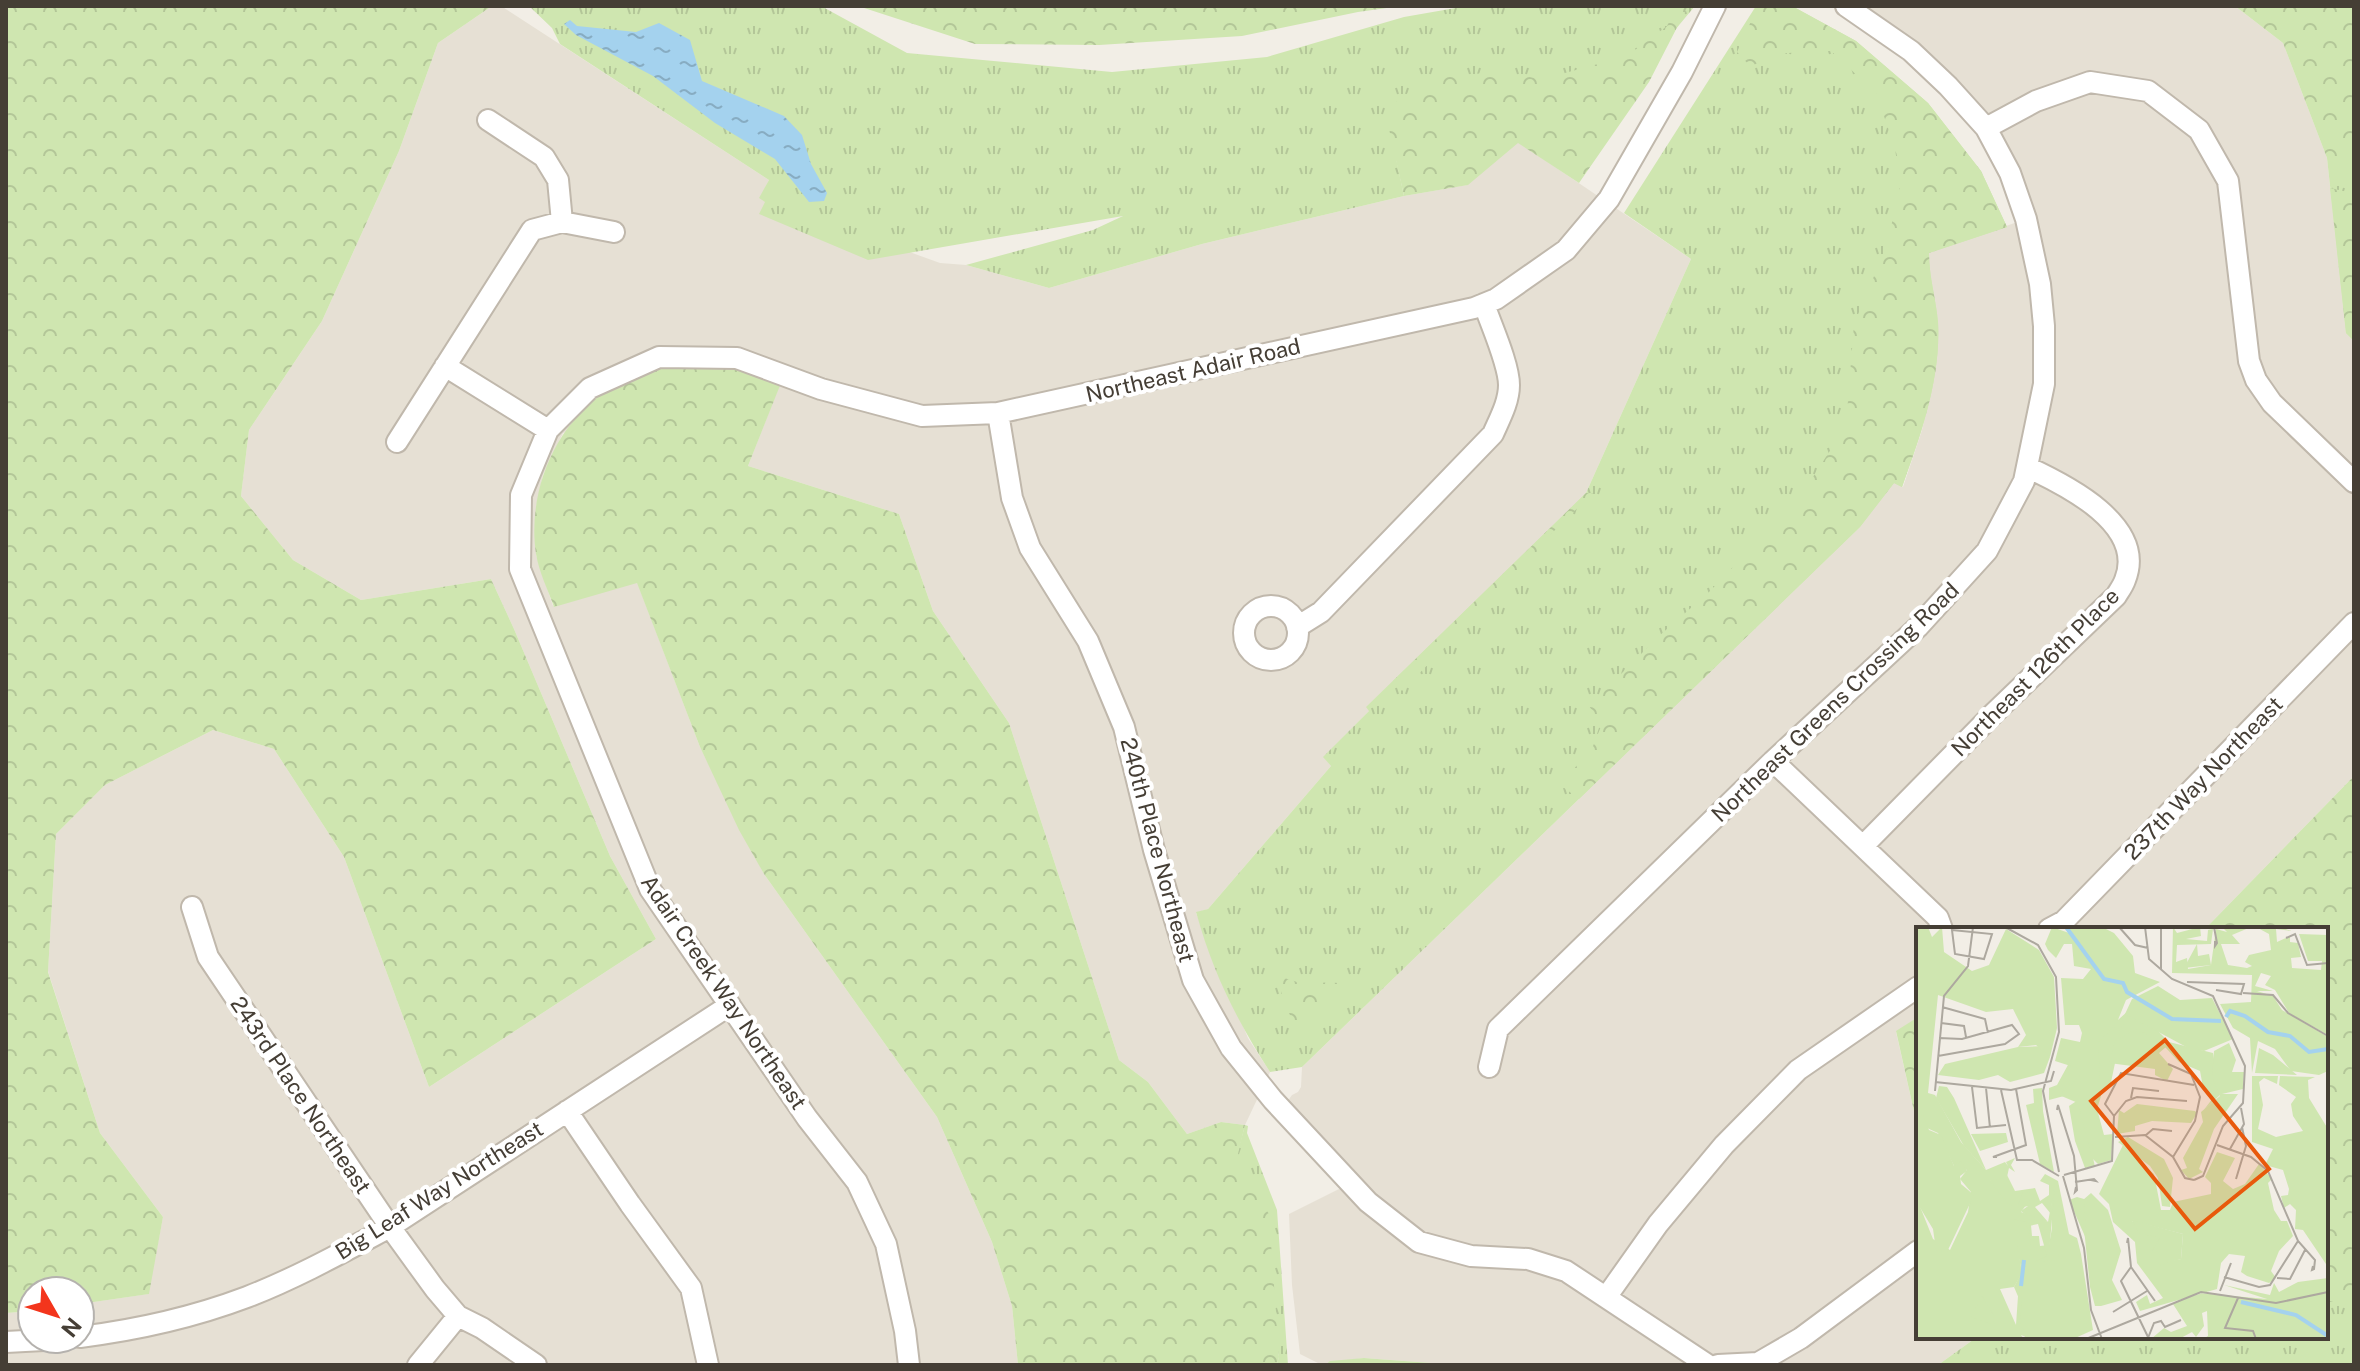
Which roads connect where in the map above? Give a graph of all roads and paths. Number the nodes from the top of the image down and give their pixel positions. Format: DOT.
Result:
graph roads {
  1 [pos="1715,6"];
  2 [pos="1846,6"];
  3 [pos="488,120"];
  4 [pos="1986,128"];
  5 [pos="562,222"];
  6 [pos="614,232"];
  7 [pos="1484,304"];
  8 [pos="445,366"];
  9 [pos="998,413"];
  10 [pos="548,430"];
  11 [pos="397,442"];
  12 [pos="2027,467"];
  13 [pos="2354,482"];
  14 [pos="2354,623"];
  15 [pos="1297,627"];
  16 [pos="1773,761"];
  17 [pos="1863,846"];
  18 [pos="192,907"];
  19 [pos="1941,927"];
  20 [pos="2053,927"];
  21 [pos="1916,988"];
  22 [pos="730,1005"];
  23 [pos="1489,1067"];
  24 [pos="567,1111"];
  25 [pos="390,1227"];
  26 [pos="1916,1252"];
  27 [pos="1607,1296"];
  28 [pos="458,1316"];
  29 [pos="96,1334"];
  30 [pos="418,1365"];
  31 [pos="536,1365"];
  32 [pos="708,1365"];
  33 [pos="909,1365"];
  34 [pos="1708,1365"];
  35 [pos="1718,1365"];
  1 -- 7 [label="street, Northeast Adair Road"];
  2 -- 4 [label="street, Northeast Greens Crossing Road"];
  3 -- 5 [label="street"];
  4 -- 12 [label="street, Northeast Greens Crossing Road"];
  4 -- 13 [label="street"];
  5 -- 6 [label="street"];
  5 -- 8 [label="street"];
  7 -- 9 [label="street, Northeast Adair Road"];
  7 -- 15 [label="street"];
  8 -- 10 [label="street"];
  8 -- 11 [label="street"];
  9 -- 10 [label="street, Northeast Adair Road"];
  9 -- 27 [label="street, 240th Place Northeast"];
  10 -- 22 [label="street, Adair Creek Way Northeast"];
  12 -- 16 [label="street, Northeast Greens Crossing Road"];
  12 -- 17 [label="street, Northeast 126th Place"];
  14 -- 20 [label="street, 237th Way Northeast"];
  16 -- 17 [label="street"];
  16 -- 23 [label="street, Northeast Greens Crossing Road"];
  17 -- 19 [label="street"];
  18 -- 25 [label="street, 243rd Place Northeast"];
  21 -- 27 [label="street"];
  22 -- 24 [label="street, Big Leaf Way Northeast"];
  22 -- 33 [label="street, Adair Creek Way Northeast"];
  24 -- 25 [label="street, Big Leaf Way Northeast"];
  24 -- 32 [label="street"];
  25 -- 28 [label="street, 243rd Place Northeast"];
  25 -- 29 [label="street, Big Leaf Way Northeast"];
  26 -- 35 [label="street"];
  27 -- 34 [label="street, 240th Place Northeast"];
  28 -- 30 [label="street"];
  28 -- 31 [label="street, 243rd Place Northeast"];
}
